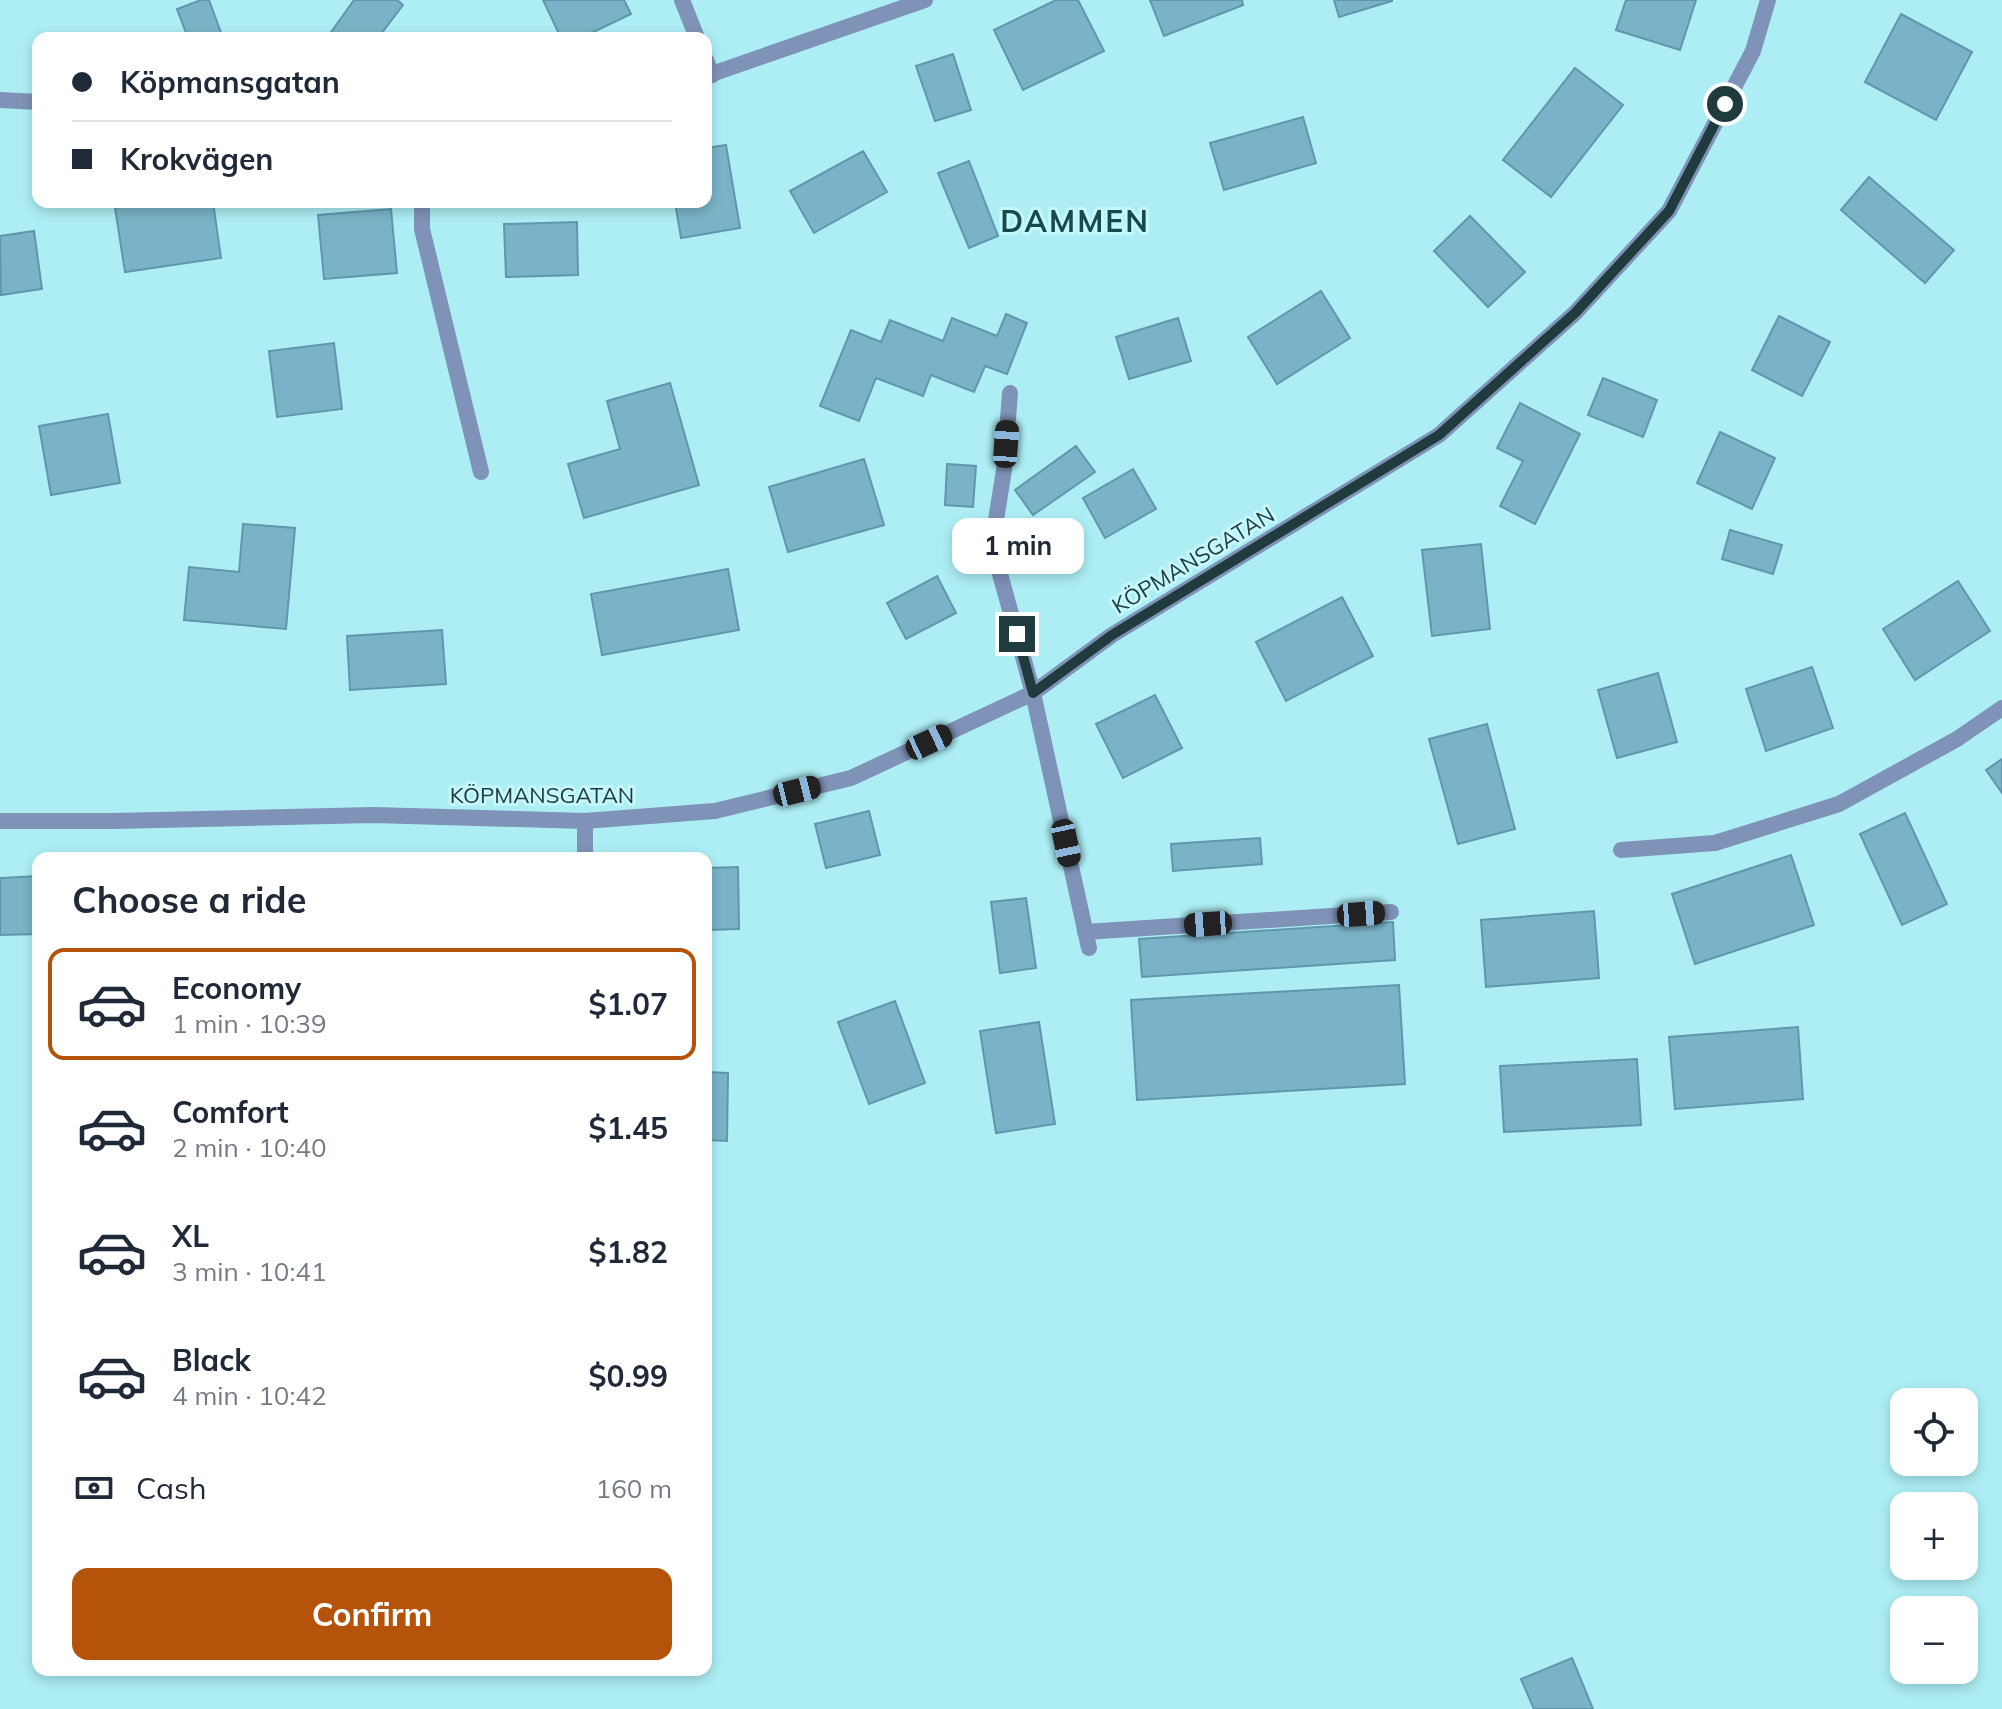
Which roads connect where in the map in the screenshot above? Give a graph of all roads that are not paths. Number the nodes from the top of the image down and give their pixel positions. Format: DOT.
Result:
graph roads {
  1 [pos="682,0"];
  2 [pos="925,0"];
  3 [pos="1768,0"];
  4 [pos="695,32"];
  5 [pos="712,69"];
  6 [pos="0,100"];
  7 [pos="32,102"];
  8 [pos="422,208"];
  9 [pos="1010,393"];
  10 [pos="481,472"];
  11 [pos="1033,693"];
  12 [pos="2002,708"];
  13 [pos="0,821"];
  14 [pos="585,821"];
  15 [pos="1621,850"];
  16 [pos="585,852"];
  17 [pos="1391,912"];
  1 -- 4 [label="street"];
  2 -- 5 [label="street"];
  3 -- 11 [label="street, KÖPMANSGATAN"];
  6 -- 7 [label="street"];
  8 -- 10 [label="street"];
  9 -- 11 [label="street"];
  11 -- 14 [label="street, KÖPMANSGATAN"];
  11 -- 17 [label="street"];
  12 -- 15 [label="street"];
  13 -- 14 [label="street, KÖPMANSGATAN"];
  14 -- 16 [label="street"];
}
